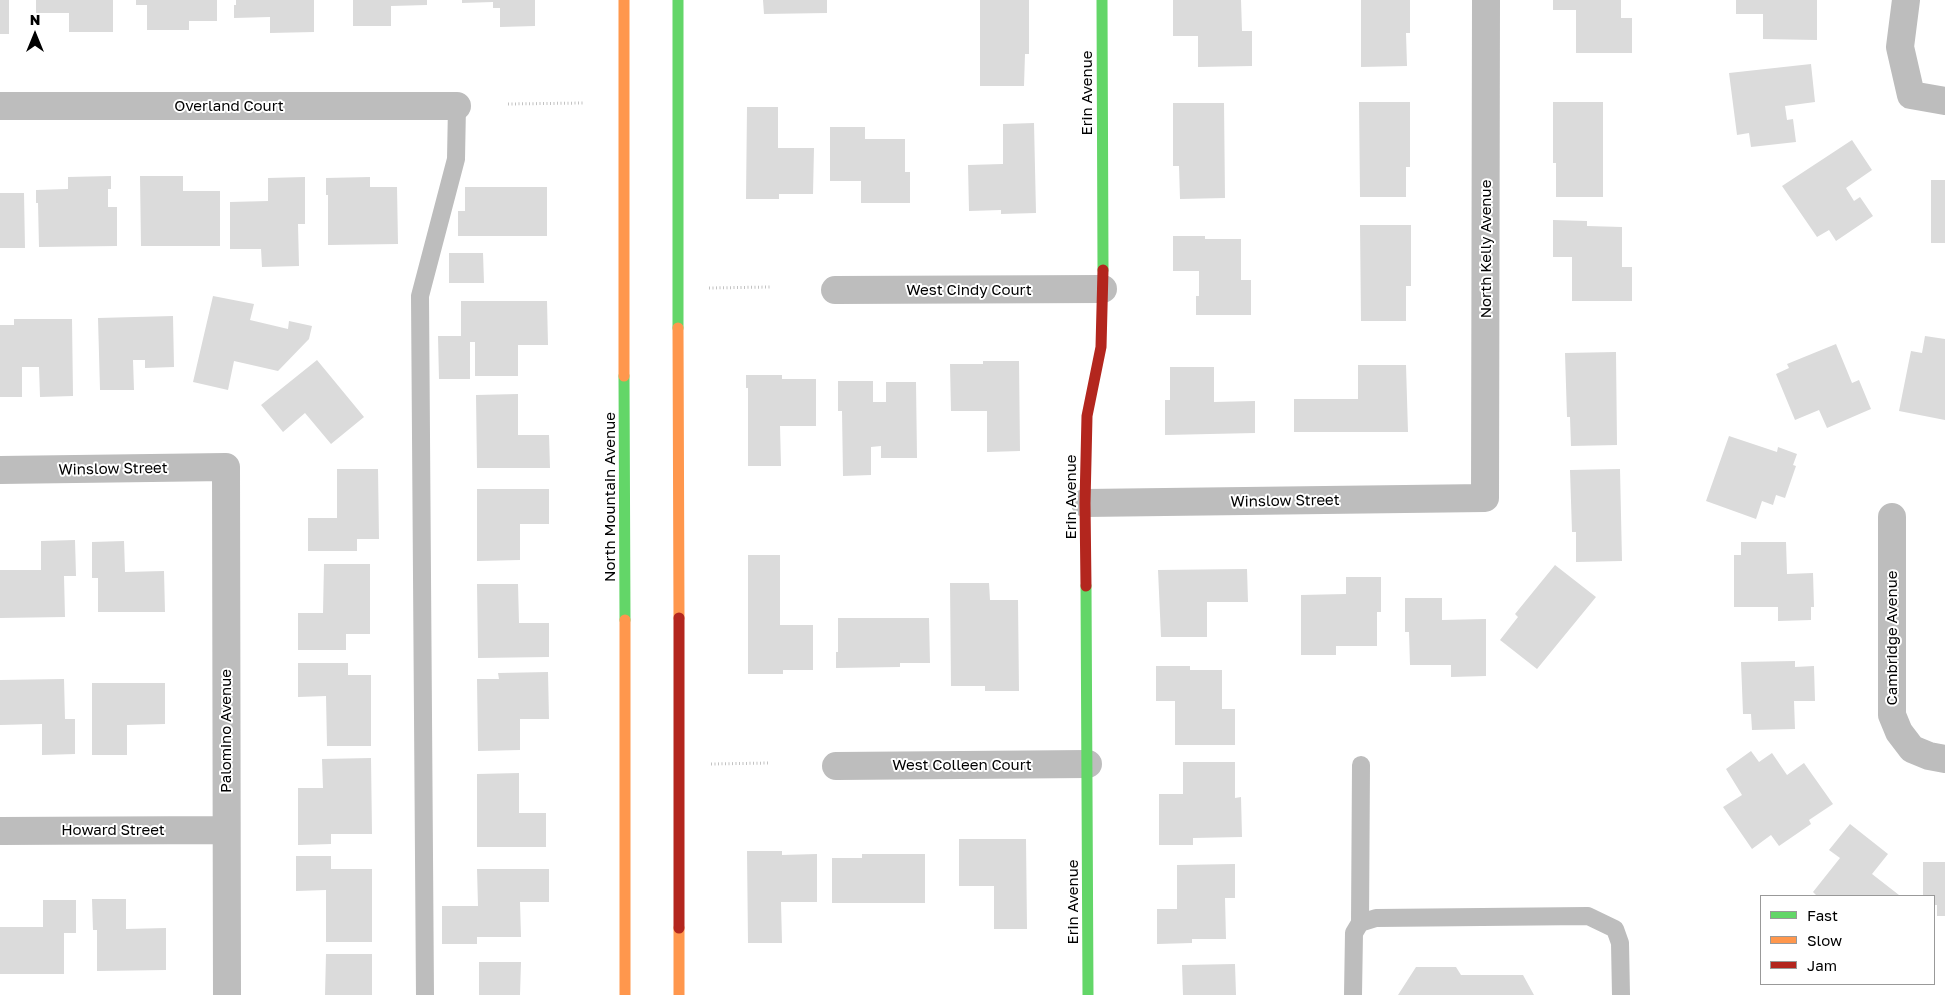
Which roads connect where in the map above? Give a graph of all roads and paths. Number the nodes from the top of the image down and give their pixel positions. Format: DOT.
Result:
graph roads {
  1 [pos="624,0"];
  2 [pos="678,0"];
  3 [pos="1102,0"];
  4 [pos="1486,0"];
  5 [pos="1906,0"];
  6 [pos="1945,101"];
  7 [pos="584,103"];
  8 [pos="508,104"];
  9 [pos="0,106"];
  10 [pos="457,106"];
  11 [pos="770,287"];
  12 [pos="709,288"];
  13 [pos="1103,289"];
  14 [pos="835,290"];
  15 [pos="226,467"];
  16 [pos="0,470"];
  17 [pos="1485,498"];
  18 [pos="1085,503"];
  19 [pos="1892,517"];
  20 [pos="1945,759"];
  21 [pos="769,763"];
  22 [pos="711,764"];
  23 [pos="1088,764"];
  24 [pos="1361,765"];
  25 [pos="836,766"];
  26 [pos="226,830"];
  27 [pos="0,831"];
  28 [pos="1360,923"];
  29 [pos="227,995"];
  30 [pos="424,995"];
  31 [pos="625,995"];
  32 [pos="679,995"];
  33 [pos="1088,995"];
  34 [pos="1353,995"];
  35 [pos="1622,995"];
  1 -- 31 [label="main road, North Mountain Avenue"];
  2 -- 32 [label="main road"];
  3 -- 13 [label="main road, Erin Avenue"];
  4 -- 17 [label="street, North Kelly Avenue"];
  5 -- 6 [label="street"];
  7 -- 8 [label="path"];
  9 -- 10 [label="street, Overland Court"];
  10 -- 30 [label="lane"];
  11 -- 12 [label="path"];
  13 -- 14 [label="street, West Cindy Court"];
  13 -- 18 [label="main road, Erin Avenue"];
  15 -- 16 [label="street, Winslow Street"];
  15 -- 26 [label="street, Palomino Avenue"];
  17 -- 18 [label="street, Winslow Street"];
  18 -- 23 [label="main road, Erin Avenue"];
  19 -- 20 [label="street, Cambridge Avenue"];
  21 -- 22 [label="path"];
  23 -- 25 [label="street, West Colleen Court"];
  23 -- 33 [label="main road, Erin Avenue"];
  24 -- 28 [label="lane"];
  26 -- 27 [label="street, Howard Street"];
  26 -- 29 [label="street, Palomino Avenue"];
  28 -- 34 [label="lane"];
  28 -- 35 [label="lane"];
}
